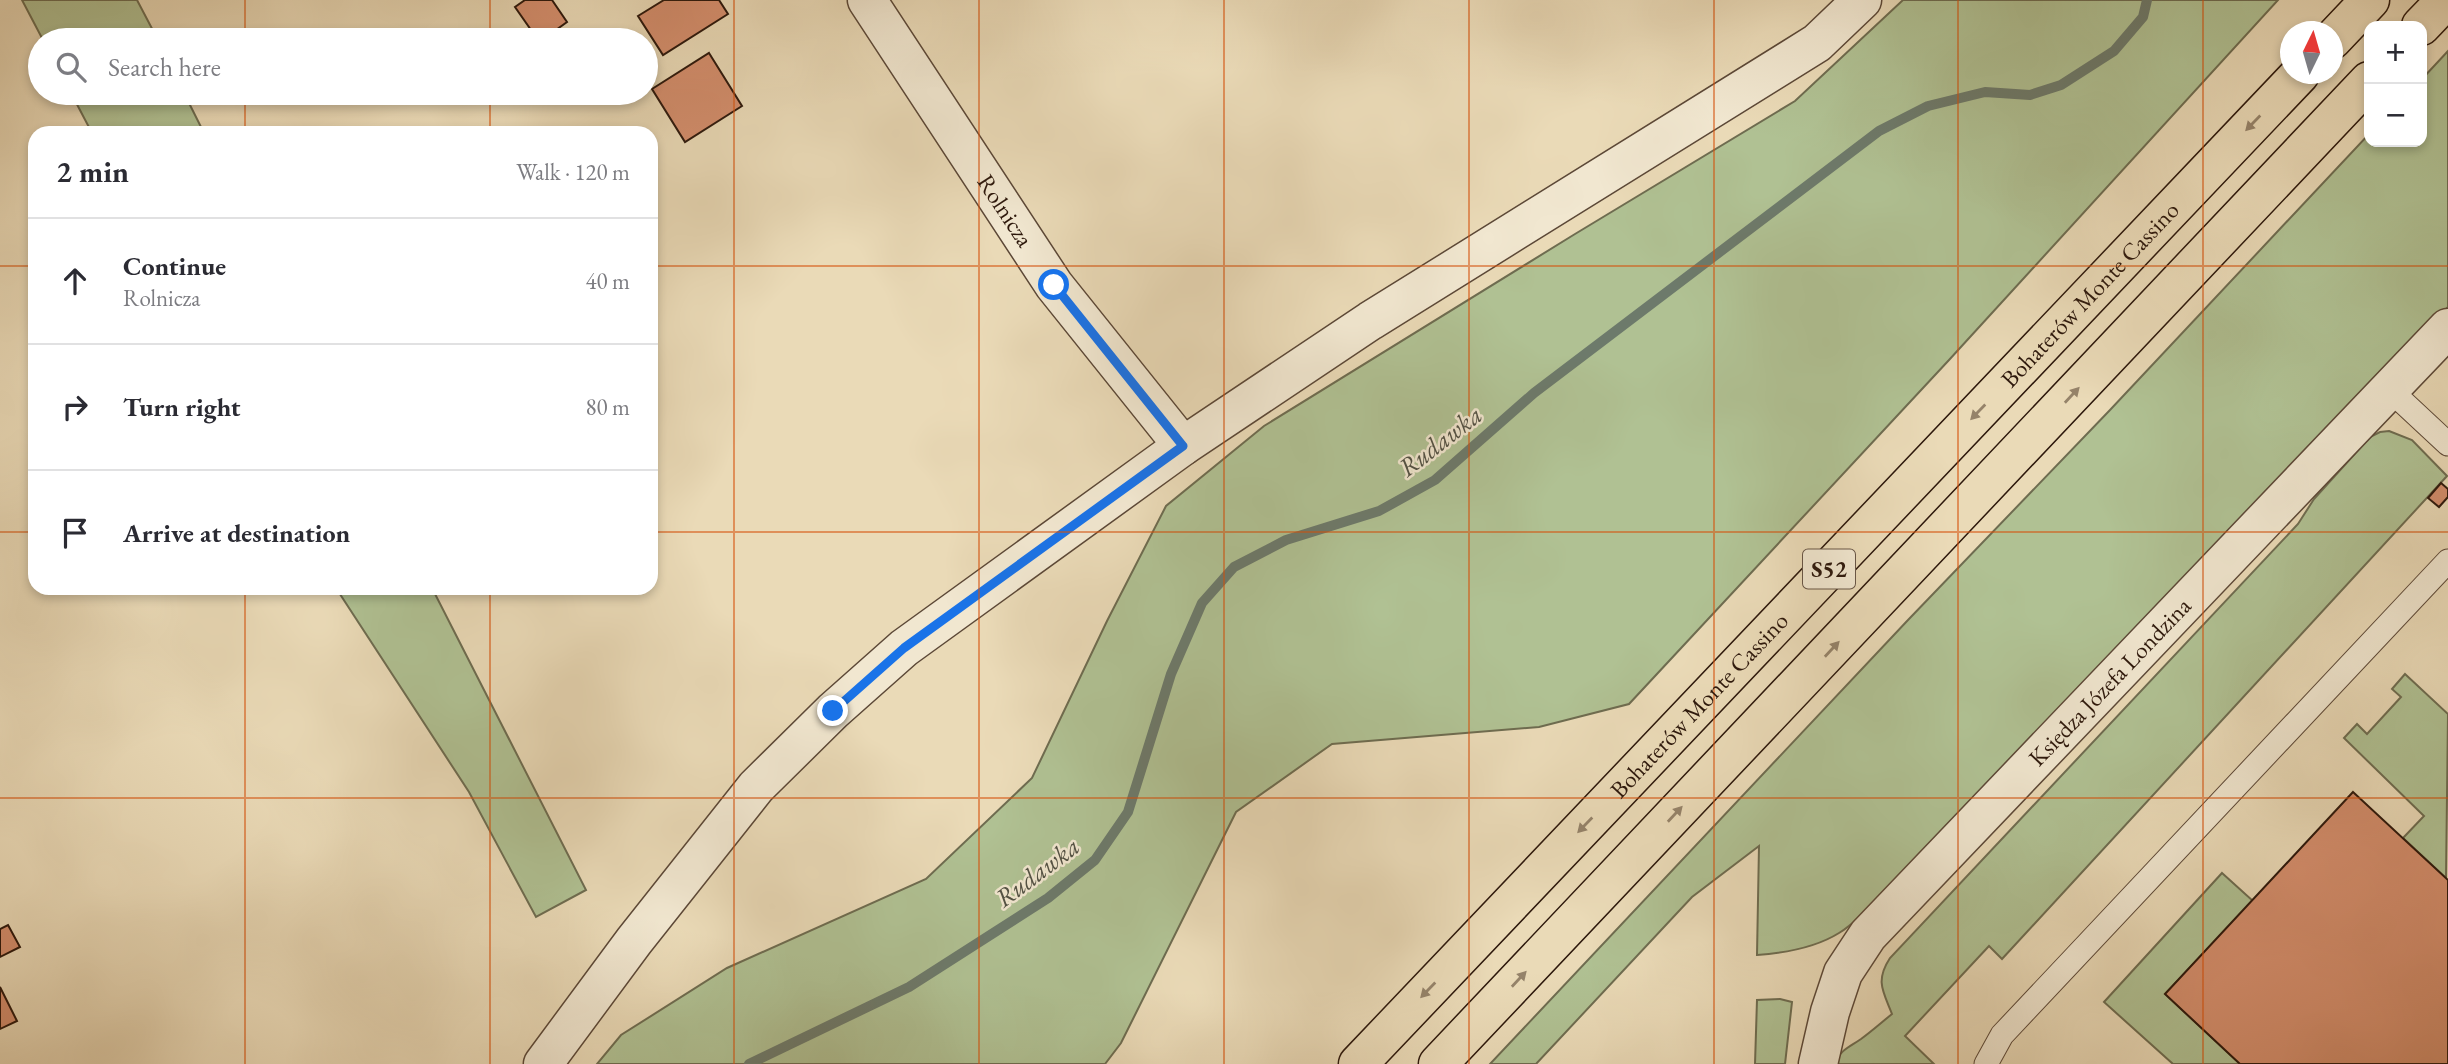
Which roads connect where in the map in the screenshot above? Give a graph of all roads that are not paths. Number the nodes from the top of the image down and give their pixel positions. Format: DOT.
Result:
graph roads {
  1 [pos="867,0"];
  2 [pos="1862,0"];
  3 [pos="2370,0"];
  4 [pos="2446,0"];
  5 [pos="2426,21"];
  6 [pos="2343,29"];
  7 [pos="2290,84"];
  8 [pos="2366,84"];
  9 [pos="2448,328"];
  10 [pos="2390,390"];
  11 [pos="2448,444"];
  12 [pos="1183,446"];
  13 [pos="2448,561"];
  14 [pos="542,1064"];
  15 [pos="1358,1064"];
  16 [pos="1438,1064"];
  17 [pos="1818,1064"];
  18 [pos="1986,1064"];
  1 -- 12 [label="street, Rolnicza"];
  2 -- 12 [label="street"];
  3 -- 6 [label="highway"];
  4 -- 5 [label="highway"];
  7 -- 15 [label="highway, Bohaterów Monte Cassino / S52, one-way"];
  16 -- 8 [label="highway, S52, one-way"];
  9 -- 10 [label="street, Księdza Józefa Londzina"];
  10 -- 11 [label="lane"];
  10 -- 17 [label="street, Księdza Józefa Londzina"];
  12 -- 14 [label="street"];
  13 -- 18 [label="lane"];
}
